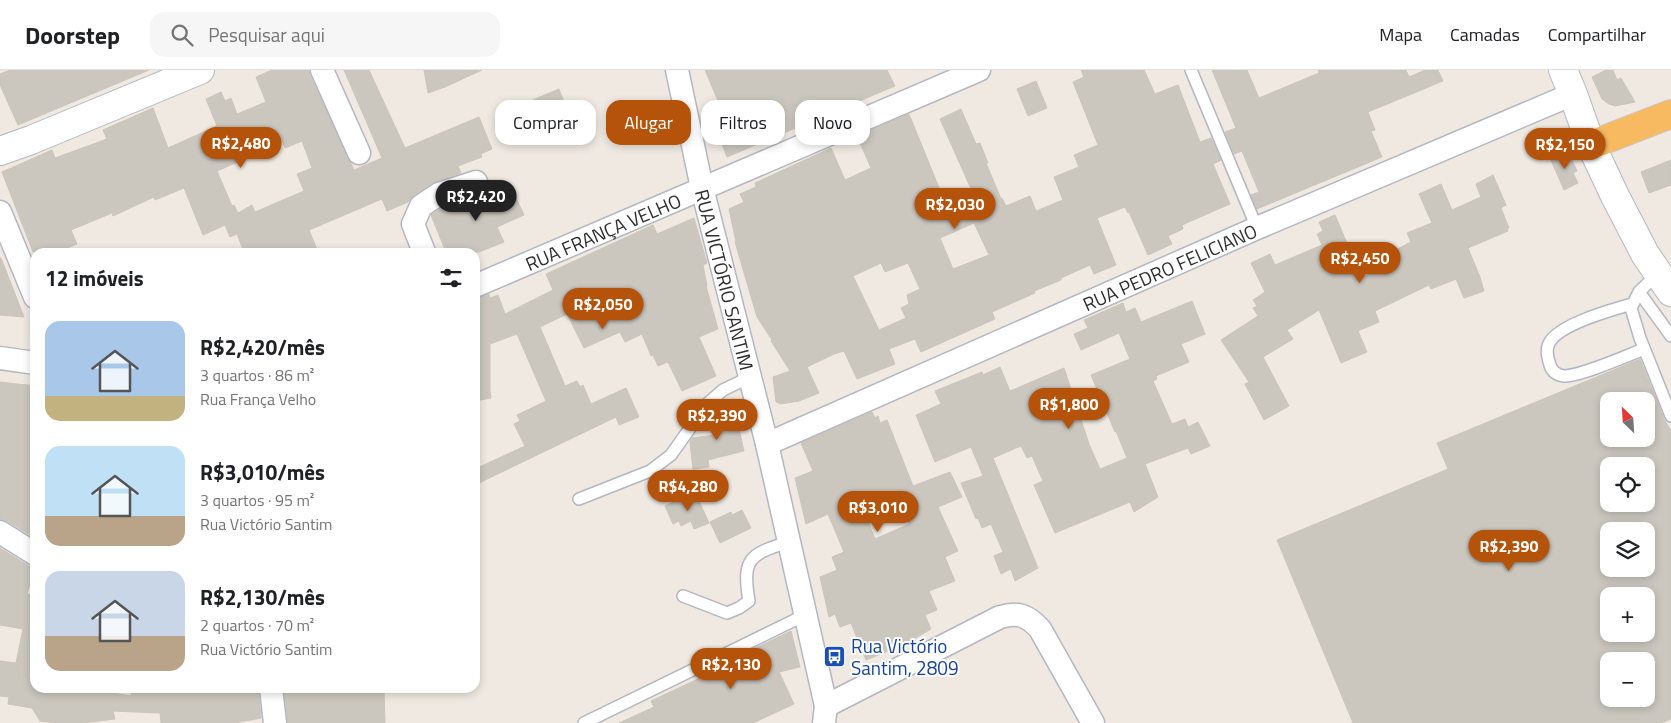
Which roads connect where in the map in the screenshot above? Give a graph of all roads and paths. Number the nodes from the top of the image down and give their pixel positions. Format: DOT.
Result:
graph roads {
  1 [pos="200,70"];
  2 [pos="322,70"];
  3 [pos="676,70"];
  4 [pos="979,70"];
  5 [pos="1191,70"];
  6 [pos="1568,82"];
  7 [pos="1671,114"];
  8 [pos="1591,145"];
  9 [pos="0,151"];
  10 [pos="359,153"];
  11 [pos="476,182"];
  12 [pos="702,188"];
  13 [pos="0,212"];
  14 [pos="1257,228"];
  15 [pos="422,248"];
  16 [pos="1664,282"];
  17 [pos="480,284"];
  18 [pos="30,285"];
  19 [pos="1639,292"];
  20 [pos="1632,304"];
  21 [pos="1671,336"];
  22 [pos="1644,349"];
  23 [pos="0,358"];
  24 [pos="30,362"];
  25 [pos="750,377"];
  26 [pos="1671,416"];
  27 [pos="767,444"];
  28 [pos="579,499"];
  29 [pos="0,532"];
  30 [pos="789,542"];
  31 [pos="30,551"];
  32 [pos="683,596"];
  33 [pos="805,615"];
  34 [pos="272,693"];
  35 [pos="825,715"];
  36 [pos="275,723"];
  37 [pos="584,723"];
  38 [pos="1093,723"];
  1 -- 9 [label="main road"];
  2 -- 10 [label="street"];
  3 -- 12 [label="street, RUA VICTÓRIO SANTIM"];
  4 -- 12 [label="street, RUA FRANÇA VELHO"];
  5 -- 14 [label="lane"];
  6 -- 8 [label="main road"];
  6 -- 14 [label="street, RUA PEDRO FELICIANO"];
  7 -- 8 [label="highway"];
  8 -- 16 [label="main road"];
  11 -- 15 [label="street"];
  12 -- 17 [label="street, RUA FRANÇA VELHO"];
  12 -- 25 [label="street, RUA VICTÓRIO SANTIM"];
  13 -- 18 [label="street"];
  14 -- 27 [label="street, RUA PEDRO FELICIANO"];
  16 -- 19 [label="lane"];
  19 -- 20 [label="lane"];
  19 -- 21 [label="lane"];
  20 -- 22 [label="lane"];
  20 -- 22 [label="lane"];
  22 -- 26 [label="lane"];
  23 -- 24 [label="street"];
  25 -- 27 [label="street, RUA VICTÓRIO SANTIM"];
  25 -- 28 [label="lane"];
  27 -- 30 [label="street, RUA VICTÓRIO SANTIM"];
  29 -- 31 [label="street"];
  30 -- 32 [label="lane"];
  30 -- 33 [label="street, RUA VICTÓRIO SANTIM"];
  33 -- 35 [label="street, RUA VICTÓRIO SANTIM"];
  33 -- 37 [label="lane"];
  34 -- 36 [label="street"];
  35 -- 38 [label="street"];
}
